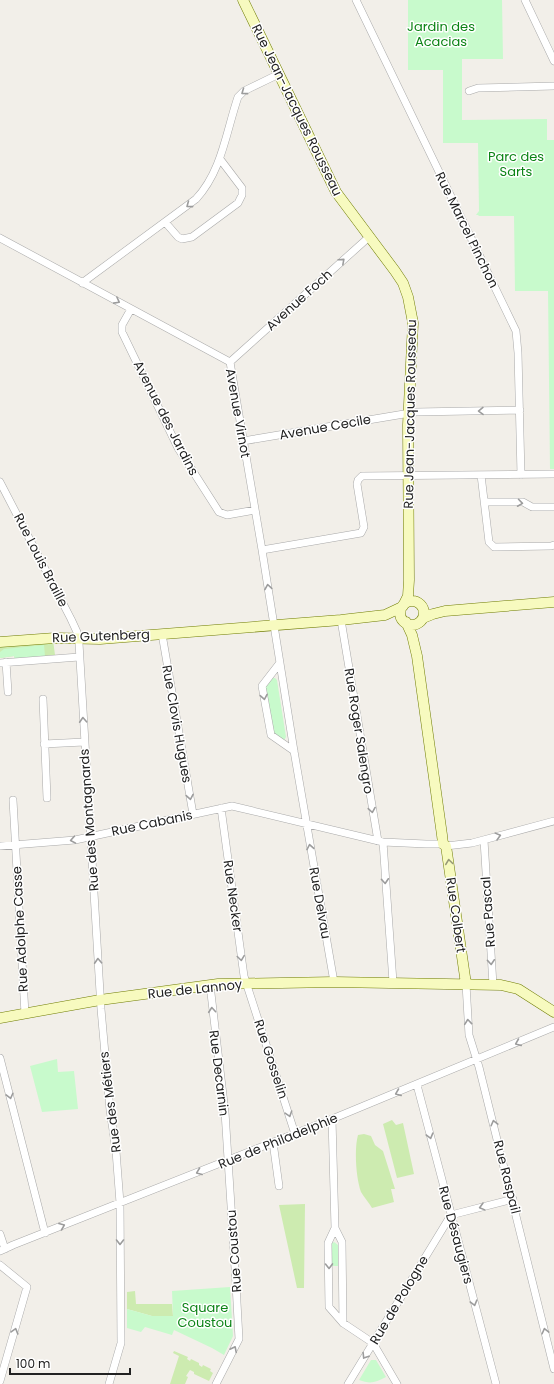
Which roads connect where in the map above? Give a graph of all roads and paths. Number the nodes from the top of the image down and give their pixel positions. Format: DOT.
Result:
graph roads {
  1 [pos="243,0"];
  2 [pos="356,0"];
  3 [pos="525,0"];
  4 [pos="554,61"];
  5 [pos="279,74"];
  6 [pos="554,86"];
  7 [pos="469,91"];
  8 [pos="220,160"];
  9 [pos="165,222"];
  10 [pos="369,237"];
  11 [pos="1,239"];
  12 [pos="82,283"];
  13 [pos="131,309"];
  14 [pos="230,362"];
  15 [pos="520,410"];
  16 [pos="408,413"];
  17 [pos="243,441"];
  18 [pos="554,474"];
  19 [pos="481,475"];
  20 [pos="520,475"];
  21 [pos="408,476"];
  22 [pos="0,482"];
  23 [pos="485,502"];
  24 [pos="554,507"];
  25 [pos="255,510"];
  26 [pos="554,545"];
  27 [pos="262,550"];
  28 [pos="409,561"];
  29 [pos="554,602"];
  30 [pos="421,605"];
  31 [pos="403,607"];
  32 [pos="445,611"];
  33 [pos="381,616"];
  34 [pos="422,619"];
  35 [pos="341,620"];
  36 [pos="404,621"];
  37 [pos="273,625"];
  38 [pos="162,634"];
  39 [pos="78,639"];
  40 [pos="0,642"];
  41 [pos="418,656"];
  42 [pos="79,657"];
  43 [pos="3,663"];
  44 [pos="279,664"];
  45 [pos="8,692"];
  46 [pos="43,699"];
  47 [pos="84,742"];
  48 [pos="44,744"];
  49 [pos="294,751"];
  50 [pos="47,798"];
  51 [pos="13,800"];
  52 [pos="221,808"];
  53 [pos="193,814"];
  54 [pos="554,821"];
  55 [pos="307,824"];
  56 [pos="91,837"];
  57 [pos="484,840"];
  58 [pos="380,842"];
  59 [pos="15,845"];
  60 [pos="445,845"];
  61 [pos="0,846"];
  62 [pos="334,982"];
  63 [pos="393,982"];
  64 [pos="246,984"];
  65 [pos="466,984"];
  66 [pos="210,985"];
  67 [pos="493,985"];
  68 [pos="100,1000"];
  69 [pos="551,1010"];
  70 [pos="25,1014"];
  71 [pos="0,1018"];
  72 [pos="554,1028"];
  73 [pos="0,1058"];
  74 [pos="477,1060"];
  75 [pos="417,1085"];
  76 [pos="332,1119"];
  77 [pos="296,1134"];
  78 [pos="273,1142"];
  79 [pos="228,1160"];
  80 [pos="279,1186"];
  81 [pos="513,1199"];
  82 [pos="120,1203"];
  83 [pos="451,1215"];
  84 [pos="335,1228"];
  85 [pos="45,1233"];
  86 [pos="0,1234"];
  87 [pos="3,1250"];
  88 [pos="0,1265"];
  89 [pos="343,1323"];
  90 [pos="373,1343"];
  91 [pos="554,1369"];
  92 [pos="0,1382"];
  93 [pos="110,1384"];
  94 [pos="216,1384"];
  95 [pos="348,1384"];
  96 [pos="397,1384"];
  97 [pos="496,1384"];
  1 -- 5 [label="street, Rue Jean-Jacques Rousseau"];
  2 -- 15 [label="street, Rue Marcel Pinchon"];
  3 -- 4 [label="street"];
  5 -- 8 [label="street, one-way"];
  5 -- 10 [label="street, Rue Jean-Jacques Rousseau"];
  6 -- 7 [label="street"];
  8 -- 9 [label="street, one-way"];
  8 -- 9 [label="street"];
  9 -- 12 [label="street"];
  14 -- 10 [label="street, Avenue Foch, one-way"];
  10 -- 16 [label="street, Rue Jean-Jacques Rousseau"];
  11 -- 12 [label="street, Avenue Virnot"];
  12 -- 13 [label="street, Avenue Virnot, one-way"];
  13 -- 14 [label="street, Avenue Virnot"];
  13 -- 25 [label="street, Avenue des Jardins"];
  14 -- 17 [label="street, Avenue Virnot"];
  15 -- 16 [label="street, Avenue Cecile, one-way"];
  15 -- 20 [label="street, Rue Marcel Pinchon"];
  16 -- 17 [label="street, Avenue Cecile"];
  16 -- 21 [label="street, Rue Jean-Jacques Rousseau"];
  17 -- 25 [label="street, Avenue Virnot"];
  18 -- 20 [label="street"];
  19 -- 20 [label="street"];
  19 -- 21 [label="street"];
  19 -- 23 [label="street"];
  21 -- 27 [label="street"];
  21 -- 28 [label="street, Rue Jean-Jacques Rousseau"];
  22 -- 39 [label="street, Rue Louis Braille"];
  23 -- 24 [label="street, one-way"];
  23 -- 26 [label="street"];
  25 -- 27 [label="street, Avenue Virnot"];
  37 -- 27 [label="street, Avenue Virnot, one-way"];
  28 -- 30 [label="street, Rue Jean-Jacques Rousseau"];
  28 -- 31 [label="street, Rue Jean-Jacques Rousseau"];
  29 -- 32 [label="street"];
  30 -- 31 [label="street"];
  30 -- 32 [label="street"];
  30 -- 34 [label="street"];
  31 -- 33 [label="street"];
  31 -- 36 [label="street"];
  32 -- 34 [label="street"];
  33 -- 35 [label="street, Rue Gutenberg"];
  33 -- 36 [label="street"];
  34 -- 36 [label="street"];
  34 -- 41 [label="street"];
  35 -- 37 [label="street, Rue Gutenberg"];
  35 -- 58 [label="street, Rue Roger Salengro, one-way"];
  36 -- 41 [label="street"];
  37 -- 38 [label="street, Rue Gutenberg"];
  37 -- 44 [label="street, Avenue Virnot"];
  38 -- 39 [label="street, Rue Gutenberg"];
  38 -- 53 [label="street, Rue Clovis Hugues, one-way"];
  39 -- 40 [label="street, Rue Gutenberg"];
  39 -- 42 [label="street, Rue des Montagnards"];
  41 -- 60 [label="street"];
  42 -- 43 [label="street, Rue Gutenberg"];
  47 -- 42 [label="street, Rue des Montagnards, one-way"];
  43 -- 45 [label="street, Rue Gutenberg"];
  44 -- 49 [label="street, Avenue Virnot"];
  44 -- 49 [label="street, one-way"];
  46 -- 48 [label="street"];
  47 -- 48 [label="street"];
  47 -- 56 [label="street, Rue des Montagnards"];
  48 -- 50 [label="street"];
  49 -- 55 [label="street, Rue Delvau"];
  51 -- 59 [label="street, Rue Adolphe Casse"];
  52 -- 53 [label="street, Rue Cabanis"];
  52 -- 55 [label="street, Rue Cabanis"];
  52 -- 64 [label="street, Rue Necker, one-way"];
  53 -- 56 [label="street, Rue Cabanis"];
  57 -- 54 [label="street, one-way"];
  55 -- 58 [label="street"];
  62 -- 55 [label="street, Rue Delvau, one-way"];
  56 -- 59 [label="street, Rue Cabanis, one-way"];
  68 -- 56 [label="street, Rue des Montagnards, one-way"];
  57 -- 60 [label="street"];
  57 -- 67 [label="street, Rue Pascal, one-way"];
  58 -- 60 [label="street"];
  58 -- 63 [label="street, Rue Roger Salengro, one-way"];
  59 -- 61 [label="street, Rue Cabanis"];
  59 -- 70 [label="street, Rue Adolphe Casse"];
  65 -- 60 [label="street, Rue Colbert, one-way"];
  62 -- 63 [label="street, Rue de Lannoy"];
  62 -- 64 [label="street, Rue de Lannoy"];
  63 -- 65 [label="street, Rue de Lannoy"];
  64 -- 66 [label="street, Rue de Lannoy"];
  64 -- 77 [label="street, Rue Gosselin, one-way"];
  65 -- 67 [label="street, Rue de Lannoy"];
  74 -- 65 [label="street, Rue Raspail, one-way"];
  66 -- 68 [label="street, Rue de Lannoy"];
  79 -- 66 [label="street, Rue Decarnin, one-way"];
  67 -- 69 [label="street, Rue de Lannoy"];
  68 -- 70 [label="street, Rue de Lannoy"];
  68 -- 82 [label="street, Rue des Métiers"];
  70 -- 71 [label="street, Rue de Lannoy"];
  72 -- 74 [label="street, Rue de Philadelphie, one-way"];
  73 -- 85 [label="street, one-way"];
  74 -- 75 [label="street, Rue de Philadelphie"];
  81 -- 74 [label="street, Rue Raspail, one-way"];
  75 -- 76 [label="street, Rue de Philadelphie, one-way"];
  75 -- 83 [label="street, Rue Désaugiers, one-way"];
  76 -- 77 [label="street, Rue de Philadelphie"];
  76 -- 84 [label="street"];
  77 -- 78 [label="street, Rue de Philadelphie"];
  78 -- 79 [label="street, Rue de Philadelphie"];
  78 -- 80 [label="street"];
  79 -- 82 [label="street, Rue de Philadelphie, one-way"];
  94 -- 79 [label="street, Rue Coustou, one-way"];
  81 -- 83 [label="street, one-way"];
  91 -- 81 [label="street, Rue Raspail, one-way"];
  85 -- 82 [label="street, Rue de Philadelphie, one-way"];
  82 -- 93 [label="street, Rue des Métiers, one-way"];
  83 -- 90 [label="street, Rue de Pologne"];
  83 -- 97 [label="street, Rue Désaugiers, one-way"];
  84 -- 89 [label="street"];
  84 -- 89 [label="street, one-way"];
  85 -- 87 [label="street, Rue de Philadelphie"];
  86 -- 87 [label="street"];
  92 -- 88 [label="street, one-way"];
  89 -- 90 [label="street"];
  90 -- 95 [label="street, Rue de Pologne, one-way"];
  90 -- 96 [label="street"];
}
